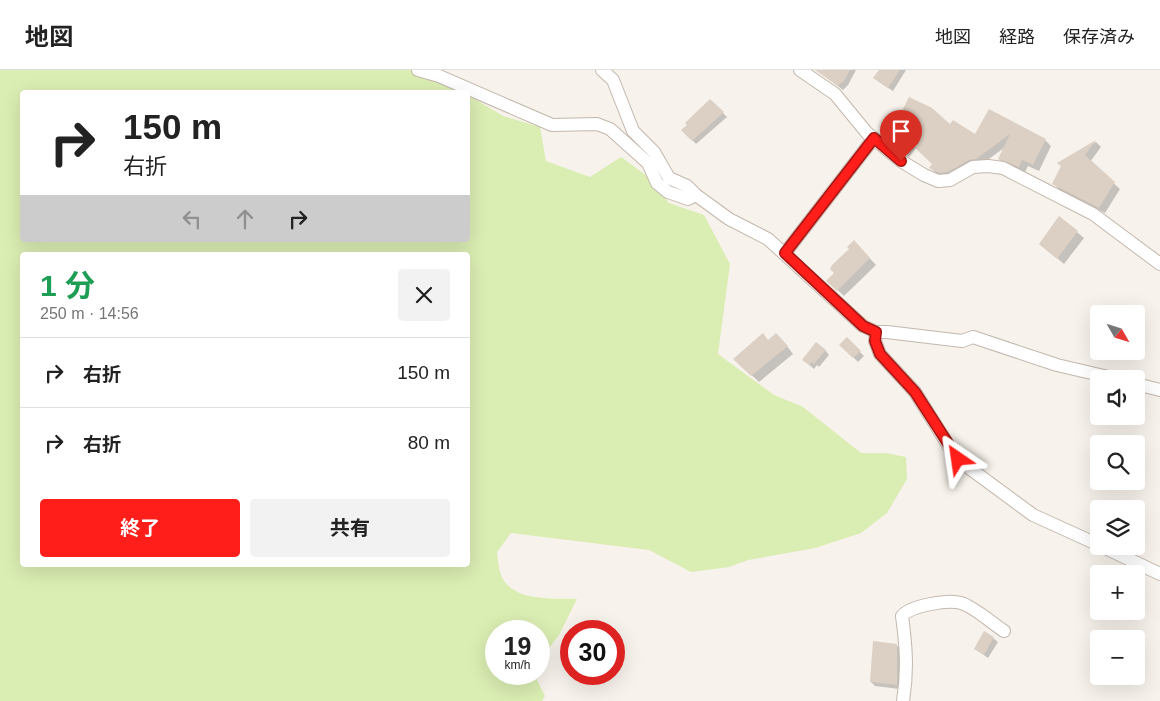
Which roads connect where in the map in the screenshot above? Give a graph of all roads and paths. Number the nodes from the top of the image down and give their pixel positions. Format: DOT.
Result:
graph roads {
  1 [pos="418,70"];
  2 [pos="602,70"];
  3 [pos="800,70"];
  4 [pos="874,138"];
  5 [pos="696,195"];
  6 [pos="785,253"];
  7 [pos="1160,264"];
  8 [pos="876,332"];
  9 [pos="1090,373"];
  10 [pos="1145,386"];
  11 [pos="1160,390"];
  12 [pos="1090,541"];
  13 [pos="1119,555"];
  14 [pos="1160,574"];
  15 [pos="1004,631"];
  16 [pos="903,701"];
  1 -- 5 [label="street"];
  2 -- 5 [label="street"];
  3 -- 4 [label="street"];
  4 -- 6 [label="street"];
  4 -- 7 [label="street"];
  5 -- 6 [label="street"];
  6 -- 8 [label="street"];
  8 -- 9 [label="street"];
  8 -- 12 [label="street"];
  10 -- 11 [label="street"];
  13 -- 14 [label="street"];
  15 -- 16 [label="street"];
}
